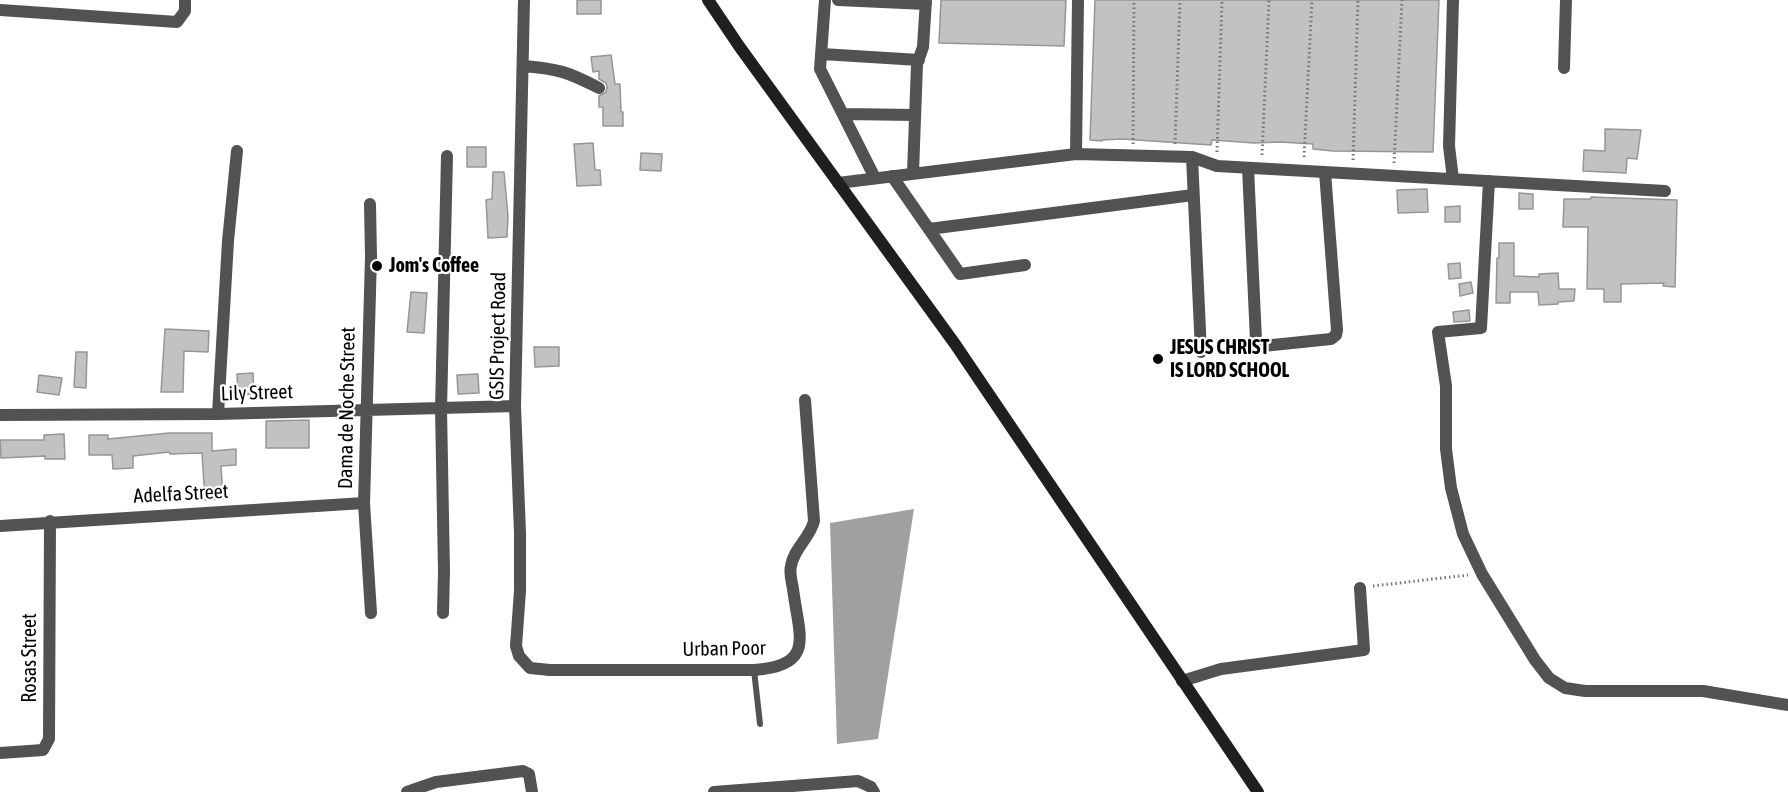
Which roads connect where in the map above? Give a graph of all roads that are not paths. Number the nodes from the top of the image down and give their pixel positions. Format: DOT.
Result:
graph roads {
  1 [pos="185,0"];
  2 [pos="524,0"];
  3 [pos="708,0"];
  4 [pos="825,0"];
  5 [pos="838,0"];
  6 [pos="1078,0"];
  7 [pos="1454,0"];
  8 [pos="1566,0"];
  9 [pos="926,2"];
  10 [pos="0,10"];
  11 [pos="822,54"];
  12 [pos="919,60"];
  13 [pos="524,66"];
  14 [pos="1564,68"];
  15 [pos="599,88"];
  16 [pos="844,114"];
  17 [pos="915,115"];
  18 [pos="237,151"];
  19 [pos="1076,154"];
  20 [pos="447,156"];
  21 [pos="1192,157"];
  22 [pos="1248,168"];
  23 [pos="1325,172"];
  24 [pos="913,173"];
  25 [pos="892,176"];
  26 [pos="875,178"];
  27 [pos="1453,179"];
  28 [pos="1489,181"];
  29 [pos="838,183"];
  30 [pos="1665,191"];
  31 [pos="1193,195"];
  32 [pos="370,204"];
  33 [pos="929,229"];
  34 [pos="1025,265"];
  35 [pos="1201,352"];
  36 [pos="805,400"];
  37 [pos="515,406"];
  38 [pos="366,409"];
  39 [pos="441,409"];
  40 [pos="218,414"];
  41 [pos="0,415"];
  42 [pos="364,503"];
  43 [pos="50,521"];
  44 [pos="0,526"];
  45 [pos="1360,588"];
  46 [pos="371,613"];
  47 [pos="443,613"];
  48 [pos="530,668"];
  49 [pos="754,670"];
  50 [pos="1182,681"];
  51 [pos="1788,705"];
  52 [pos="760,724"];
  53 [pos="0,753"];
  54 [pos="798,788"];
  55 [pos="407,792"];
  56 [pos="532,792"];
  57 [pos="714,792"];
  58 [pos="874,792"];
  59 [pos="1258,792"];
  1 -- 10 [label="street"];
  2 -- 13 [label="street, GSIS Project Road"];
  3 -- 29 [label="street"];
  4 -- 11 [label="street"];
  5 -- 9 [label="street"];
  6 -- 19 [label="street"];
  7 -- 27 [label="street"];
  8 -- 14 [label="street"];
  9 -- 12 [label="street"];
  11 -- 12 [label="street"];
  11 -- 16 [label="street"];
  12 -- 17 [label="street"];
  13 -- 15 [label="street"];
  13 -- 37 [label="street, GSIS Project Road"];
  16 -- 17 [label="street"];
  16 -- 26 [label="street"];
  17 -- 24 [label="street"];
  18 -- 40 [label="street"];
  19 -- 21 [label="street"];
  19 -- 24 [label="street"];
  20 -- 39 [label="street"];
  21 -- 22 [label="street"];
  21 -- 31 [label="street"];
  22 -- 23 [label="street"];
  22 -- 23 [label="street"];
  23 -- 27 [label="street"];
  24 -- 25 [label="street"];
  25 -- 26 [label="street"];
  25 -- 33 [label="street"];
  26 -- 29 [label="street"];
  27 -- 28 [label="street"];
  28 -- 30 [label="street"];
  28 -- 51 [label="street"];
  29 -- 50 [label="street"];
  31 -- 33 [label="street"];
  31 -- 35 [label="street"];
  32 -- 38 [label="street, Dama de Noche Street"];
  33 -- 34 [label="street"];
  36 -- 49 [label="street, Urban Poor"];
  37 -- 39 [label="street, Lily Street"];
  37 -- 48 [label="street, GSIS Project Road"];
  38 -- 39 [label="street, Lily Street"];
  38 -- 40 [label="street, Lily Street"];
  38 -- 42 [label="street, Dama de Noche Street"];
  39 -- 47 [label="street"];
  40 -- 41 [label="street, Lily Street"];
  42 -- 43 [label="street, Adelfa Street"];
  42 -- 46 [label="street, Dama de Noche Street"];
  43 -- 44 [label="street, Adelfa Street"];
  43 -- 53 [label="street, Rosas Street"];
  45 -- 50 [label="street"];
  48 -- 49 [label="street, Urban Poor"];
  49 -- 52 [label="lane"];
  50 -- 59 [label="street"];
  54 -- 57 [label="street"];
  54 -- 58 [label="street"];
  55 -- 56 [label="street"];
}
